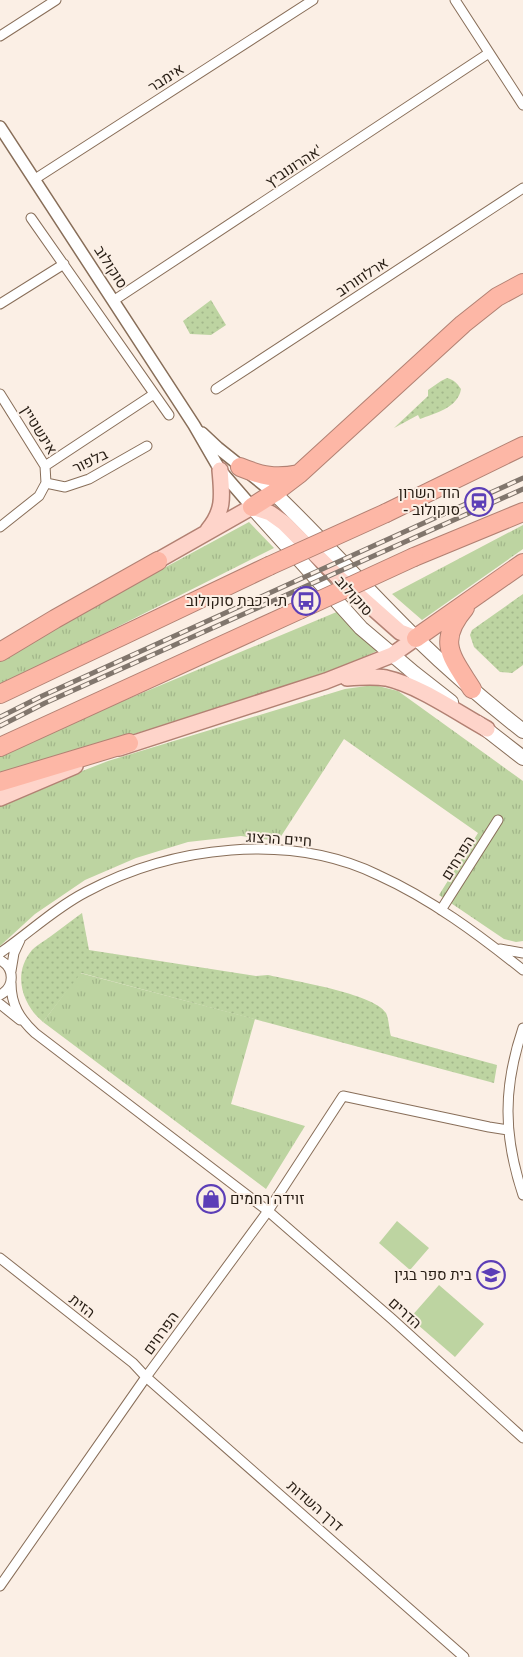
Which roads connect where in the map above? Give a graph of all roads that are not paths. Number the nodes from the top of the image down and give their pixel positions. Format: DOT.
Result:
graph roads {
  1 [pos="313,0"];
  2 [pos="455,0"];
  3 [pos="51,1"];
  4 [pos="0,36"];
  5 [pos="489,53"];
  6 [pos="523,105"];
  7 [pos="0,127"];
  8 [pos="35,179"];
  9 [pos="523,188"];
  10 [pos="32,218"];
  11 [pos="64,264"];
  12 [pos="523,284"];
  13 [pos="113,301"];
  14 [pos="0,304"];
  15 [pos="216,388"];
  16 [pos="0,394"];
  17 [pos="154,394"];
  18 [pos="169,415"];
  19 [pos="194,425"];
  20 [pos="147,446"];
  21 [pos="523,446"];
  22 [pos="45,466"];
  23 [pos="240,466"];
  24 [pos="220,470"];
  25 [pos="299,474"];
  26 [pos="46,483"];
  27 [pos="274,493"];
  28 [pos="252,507"];
  29 [pos="523,512"];
  30 [pos="0,527"];
  31 [pos="203,535"];
  32 [pos="158,561"];
  33 [pos="523,563"];
  34 [pos="478,594"];
  35 [pos="416,638"];
  36 [pos="0,642"];
  37 [pos="0,652"];
  38 [pos="392,655"];
  39 [pos="326,681"];
  40 [pos="472,689"];
  41 [pos="0,694"];
  42 [pos="487,729"];
  43 [pos="523,731"];
  44 [pos="129,743"];
  45 [pos="0,747"];
  46 [pos="523,758"];
  47 [pos="0,782"];
  48 [pos="0,798"];
  49 [pos="498,820"];
  50 [pos="441,910"];
  51 [pos="22,937"];
  52 [pos="495,947"];
  53 [pos="0,953"];
  54 [pos="523,953"];
  55 [pos="0,960"];
  56 [pos="523,970"];
  57 [pos="11,971"];
  58 [pos="11,983"];
  59 [pos="0,995"];
  60 [pos="0,1004"];
  61 [pos="26,1025"];
  62 [pos="523,1028"];
  63 [pos="508,1130"];
  64 [pos="523,1195"];
  65 [pos="268,1211"];
  66 [pos="0,1258"];
  67 [pos="146,1376"];
  68 [pos="523,1438"];
  69 [pos="0,1586"];
  70 [pos="464,1657"];
  1 -- 8 [label="street, אימבר"];
  2 -- 5 [label="street"];
  3 -- 4 [label="street"];
  5 -- 6 [label="street"];
  5 -- 13 [label="street, אהרונוביץ'"];
  7 -- 8 [label="street, סוקולוב"];
  8 -- 13 [label="street, סוקולוב"];
  9 -- 15 [label="street, ארלוזורוב"];
  10 -- 11 [label="street"];
  11 -- 14 [label="street"];
  11 -- 17 [label="street"];
  12 -- 25 [label="highway"];
  13 -- 19 [label="street, סוקולוב"];
  16 -- 22 [label="street, אינשטיין"];
  17 -- 18 [label="street"];
  17 -- 22 [label="street, בלפור"];
  19 -- 23 [label="street, סוקולוב"];
  19 -- 24 [label="street, סוקולוב"];
  20 -- 26 [label="street, בלפור"];
  21 -- 41 [label="highway, bridge"];
  22 -- 26 [label="street, אינשטיין"];
  23 -- 25 [label="highway"];
  23 -- 27 [label="street, סוקולוב"];
  24 -- 28 [label="street, סוקולוב"];
  24 -- 31 [label="main road"];
  25 -- 27 [label="highway"];
  26 -- 30 [label="street"];
  27 -- 28 [label="highway"];
  27 -- 35 [label="main road, סוקולוב"];
  28 -- 31 [label="main road"];
  28 -- 35 [label="main road"];
  28 -- 38 [label="main road, סוקולוב"];
  29 -- 45 [label="highway, bridge"];
  31 -- 32 [label="main road"];
  32 -- 36 [label="main road"];
  32 -- 37 [label="highway"];
  33 -- 34 [label="highway"];
  34 -- 35 [label="highway"];
  34 -- 40 [label="highway"];
  35 -- 38 [label="main road"];
  35 -- 40 [label="main road, סוקולוב"];
  38 -- 39 [label="main road"];
  38 -- 42 [label="main road, סוקולוב"];
  39 -- 42 [label="main road"];
  39 -- 44 [label="main road"];
  40 -- 43 [label="main road, סוקולוב"];
  42 -- 46 [label="main road, סוקולוב"];
  44 -- 47 [label="highway"];
  44 -- 48 [label="main road"];
  49 -- 50 [label="street, הפרחים"];
  50 -- 51 [label="street, חיים הרצוג"];
  50 -- 52 [label="street, חיים הרצוג"];
  51 -- 53 [label="street, חיים הרצוג"];
  51 -- 57 [label="street"];
  52 -- 54 [label="street"];
  52 -- 56 [label="street, חיים הרצוג"];
  55 -- 57 [label="street"];
  57 -- 58 [label="street"];
  58 -- 59 [label="street"];
  58 -- 61 [label="street"];
  60 -- 61 [label="street"];
  61 -- 65 [label="street"];
  62 -- 63 [label="street"];
  63 -- 64 [label="street"];
  63 -- 65 [label="street, הפרחים"];
  65 -- 67 [label="street, הפרחים"];
  65 -- 68 [label="street, הדרים"];
  66 -- 67 [label="street, הזית"];
  67 -- 69 [label="street, הפרחים"];
  67 -- 70 [label="street, דרך השדות"];
}
